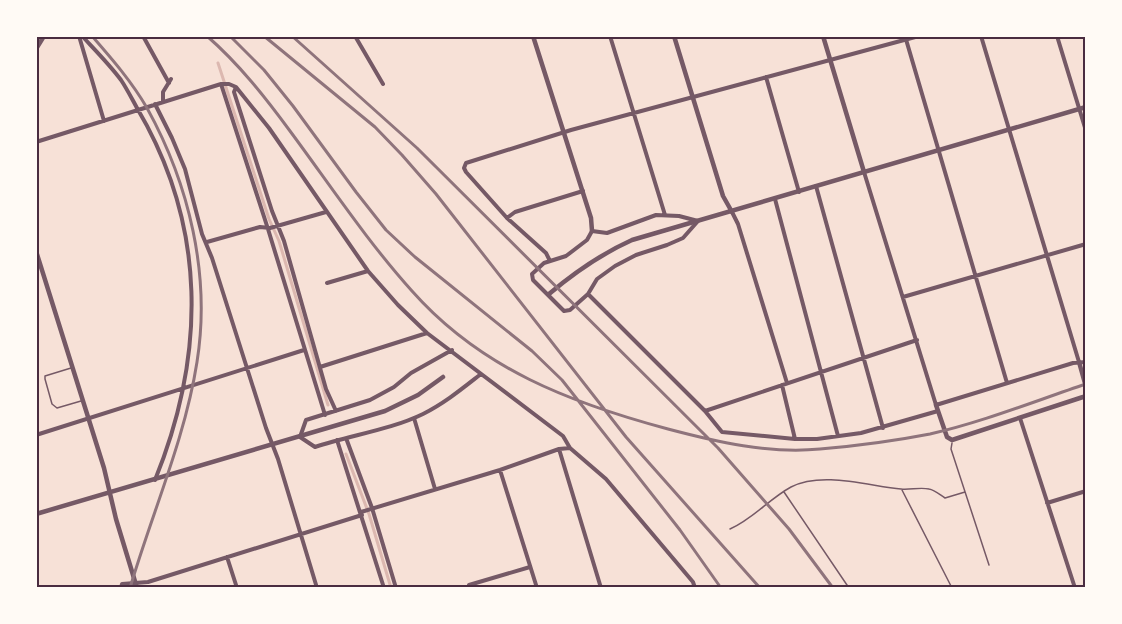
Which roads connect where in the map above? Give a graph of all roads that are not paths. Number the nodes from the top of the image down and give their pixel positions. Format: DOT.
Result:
graph roads {
  1 [pos="44,36"];
  2 [pos="80,36"];
  3 [pos="143,36"];
  4 [pos="355,36"];
  5 [pos="533,36"];
  6 [pos="610,36"];
  7 [pos="674,36"];
  8 [pos="823,36"];
  9 [pos="919,36"];
  10 [pos="981,36"];
  11 [pos="1057,36"];
  12 [pos="905,38"];
  13 [pos="36,49"];
  14 [pos="831,60"];
  15 [pos="766,77"];
  16 [pos="225,84"];
  17 [pos="382,84"];
  18 [pos="236,87"];
  19 [pos="692,96"];
  20 [pos="164,102"];
  21 [pos="155,104"];
  22 [pos="1086,107"];
  23 [pos="1079,109"];
  24 [pos="138,110"];
  25 [pos="634,113"];
  26 [pos="104,121"];
  27 [pos="1009,129"];
  28 [pos="564,132"];
  29 [pos="1086,132"];
  30 [pos="36,142"];
  31 [pos="938,149"];
  32 [pos="864,172"];
  33 [pos="816,186"];
  34 [pos="583,191"];
  35 [pos="799,192"];
  36 [pos="775,199"];
  37 [pos="326,212"];
  38 [pos="732,212"];
  39 [pos="664,215"];
  40 [pos="507,218"];
  41 [pos="698,221"];
  42 [pos="273,227"];
  43 [pos="592,231"];
  44 [pos="207,242"];
  45 [pos="1086,244"];
  46 [pos="36,252"];
  47 [pos="1047,256"];
  48 [pos="550,261"];
  49 [pos="38,264"];
  50 [pos="368,272"];
  51 [pos="975,276"];
  52 [pos="327,283"];
  53 [pos="549,294"];
  54 [pos="588,294"];
  55 [pos="903,297"];
  56 [pos="427,333"];
  57 [pos="917,340"];
  58 [pos="304,350"];
  59 [pos="452,350"];
  60 [pos="863,357"];
  61 [pos="1079,362"];
  62 [pos="1086,362"];
  63 [pos="320,367"];
  64 [pos="72,368"];
  65 [pos="247,368"];
  66 [pos="821,372"];
  67 [pos="481,374"];
  68 [pos="442,377"];
  69 [pos="1007,383"];
  70 [pos="784,384"];
  71 [pos="1086,387"];
  72 [pos="183,388"];
  73 [pos="1086,398"];
  74 [pos="82,401"];
  75 [pos="936,405"];
  76 [pos="336,411"];
  77 [pos="705,411"];
  78 [pos="938,411"];
  79 [pos="325,416"];
  80 [pos="414,418"];
  81 [pos="1020,418"];
  82 [pos="88,419"];
  83 [pos="883,428"];
  84 [pos="36,435"];
  85 [pos="838,436"];
  86 [pos="300,437"];
  87 [pos="346,438"];
  88 [pos="795,439"];
  89 [pos="337,440"];
  90 [pos="952,440"];
  91 [pos="273,445"];
  92 [pos="570,448"];
  93 [pos="560,449"];
  94 [pos="500,470"];
  95 [pos="154,480"];
  96 [pos="435,489"];
  97 [pos="902,489"];
  98 [pos="1086,491"];
  99 [pos="784,492"];
  100 [pos="965,492"];
  101 [pos="110,493"];
  102 [pos="1047,503"];
  103 [pos="371,509"];
  104 [pos="363,512"];
  105 [pos="36,514"];
  106 [pos="730,529"];
  107 [pos="300,534"];
  108 [pos="227,557"];
  109 [pos="989,565"];
  110 [pos="530,567"];
  111 [pos="469,585"];
  112 [pos="136,586"];
  113 [pos="121,588"];
  114 [pos="237,588"];
  115 [pos="317,588"];
  116 [pos="384,588"];
  117 [pos="396,588"];
  118 [pos="537,588"];
  119 [pos="601,588"];
  120 [pos="695,588"];
  121 [pos="849,588"];
  122 [pos="952,588"];
  123 [pos="1075,588"];
  1 -- 13 [label="street"];
  2 -- 24 [label="street"];
  2 -- 26 [label="street"];
  3 -- 20 [label="street"];
  4 -- 17 [label="street"];
  5 -- 28 [label="street"];
  6 -- 25 [label="street"];
  7 -- 19 [label="street"];
  8 -- 14 [label="street"];
  9 -- 12 [label="street"];
  10 -- 27 [label="street"];
  11 -- 23 [label="street"];
  12 -- 14 [label="street"];
  12 -- 31 [label="street"];
  14 -- 15 [label="street"];
  14 -- 32 [label="street"];
  15 -- 19 [label="street"];
  15 -- 35 [label="street"];
  16 -- 18 [label="street"];
  16 -- 20 [label="street"];
  16 -- 42 [label="street"];
  18 -- 37 [label="street"];
  18 -- 42 [label="street"];
  19 -- 25 [label="street"];
  19 -- 38 [label="street"];
  20 -- 21 [label="street"];
  21 -- 24 [label="street"];
  21 -- 44 [label="street"];
  22 -- 23 [label="street"];
  23 -- 27 [label="street"];
  23 -- 29 [label="street"];
  24 -- 26 [label="street"];
  24 -- 72 [label="street"];
  25 -- 28 [label="street"];
  25 -- 39 [label="street"];
  26 -- 30 [label="street"];
  27 -- 31 [label="street"];
  27 -- 47 [label="street"];
  28 -- 34 [label="street"];
  28 -- 40 [label="street"];
  31 -- 32 [label="street"];
  31 -- 51 [label="street"];
  32 -- 33 [label="street"];
  32 -- 55 [label="street"];
  33 -- 35 [label="street"];
  33 -- 60 [label="street"];
  34 -- 40 [label="street"];
  34 -- 43 [label="street"];
  35 -- 36 [label="street"];
  36 -- 38 [label="street"];
  36 -- 66 [label="street"];
  37 -- 42 [label="street"];
  37 -- 50 [label="street"];
  38 -- 41 [label="street"];
  38 -- 70 [label="street"];
  39 -- 41 [label="street"];
  39 -- 43 [label="street"];
  40 -- 48 [label="street"];
  41 -- 53 [label="street"];
  41 -- 54 [label="street"];
  42 -- 44 [label="street"];
  42 -- 58 [label="street"];
  42 -- 63 [label="street"];
  43 -- 48 [label="street"];
  44 -- 65 [label="street"];
  45 -- 47 [label="street"];
  46 -- 49 [label="street"];
  47 -- 51 [label="street"];
  47 -- 61 [label="street"];
  48 -- 54 [label="street"];
  49 -- 64 [label="street"];
  50 -- 52 [label="street"];
  50 -- 56 [label="street"];
  51 -- 55 [label="street"];
  51 -- 69 [label="street"];
  54 -- 77 [label="street"];
  55 -- 57 [label="street"];
  56 -- 59 [label="street"];
  56 -- 63 [label="street"];
  57 -- 60 [label="street"];
  57 -- 75 [label="street"];
  58 -- 65 [label="street"];
  58 -- 79 [label="street"];
  59 -- 67 [label="street"];
  59 -- 76 [label="street"];
  60 -- 66 [label="street"];
  60 -- 83 [label="street"];
  61 -- 62 [label="street"];
  61 -- 69 [label="street"];
  61 -- 71 [label="street"];
  63 -- 76 [label="street"];
  64 -- 74 [label="street"];
  64 -- 74 [label="lane"];
  65 -- 72 [label="street"];
  65 -- 91 [label="street"];
  66 -- 70 [label="street"];
  66 -- 85 [label="street"];
  67 -- 80 [label="street"];
  67 -- 92 [label="street"];
  68 -- 86 [label="street"];
  69 -- 75 [label="street"];
  70 -- 77 [label="street"];
  70 -- 88 [label="street"];
  72 -- 82 [label="street"];
  72 -- 95 [label="street"];
  73 -- 81 [label="street"];
  74 -- 82 [label="street"];
  75 -- 78 [label="street"];
  76 -- 79 [label="street"];
  77 -- 88 [label="street"];
  78 -- 83 [label="street"];
  78 -- 90 [label="street"];
  79 -- 86 [label="street"];
  80 -- 87 [label="street"];
  80 -- 96 [label="street"];
  81 -- 90 [label="street"];
  81 -- 102 [label="street"];
  82 -- 84 [label="street"];
  82 -- 101 [label="street"];
  83 -- 85 [label="street"];
  85 -- 88 [label="street"];
  86 -- 89 [label="street"];
  86 -- 91 [label="street"];
  87 -- 89 [label="street"];
  87 -- 103 [label="street"];
  89 -- 104 [label="street"];
  90 -- 100 [label="lane"];
  91 -- 95 [label="street"];
  91 -- 107 [label="street"];
  92 -- 93 [label="street"];
  92 -- 120 [label="street"];
  93 -- 94 [label="street"];
  93 -- 119 [label="street"];
  94 -- 96 [label="street"];
  94 -- 110 [label="street"];
  95 -- 101 [label="street"];
  96 -- 103 [label="street"];
  97 -- 99 [label="lane"];
  97 -- 100 [label="lane"];
  97 -- 122 [label="lane"];
  98 -- 102 [label="street"];
  99 -- 106 [label="lane"];
  99 -- 121 [label="lane"];
  100 -- 109 [label="lane"];
  101 -- 105 [label="street"];
  101 -- 112 [label="street"];
  102 -- 123 [label="street"];
  103 -- 104 [label="street"];
  103 -- 117 [label="street"];
  104 -- 107 [label="street"];
  104 -- 116 [label="street"];
  107 -- 108 [label="street"];
  107 -- 115 [label="street"];
  108 -- 112 [label="street"];
  108 -- 114 [label="street"];
  110 -- 111 [label="street"];
  110 -- 118 [label="street"];
  112 -- 113 [label="street"];
}
